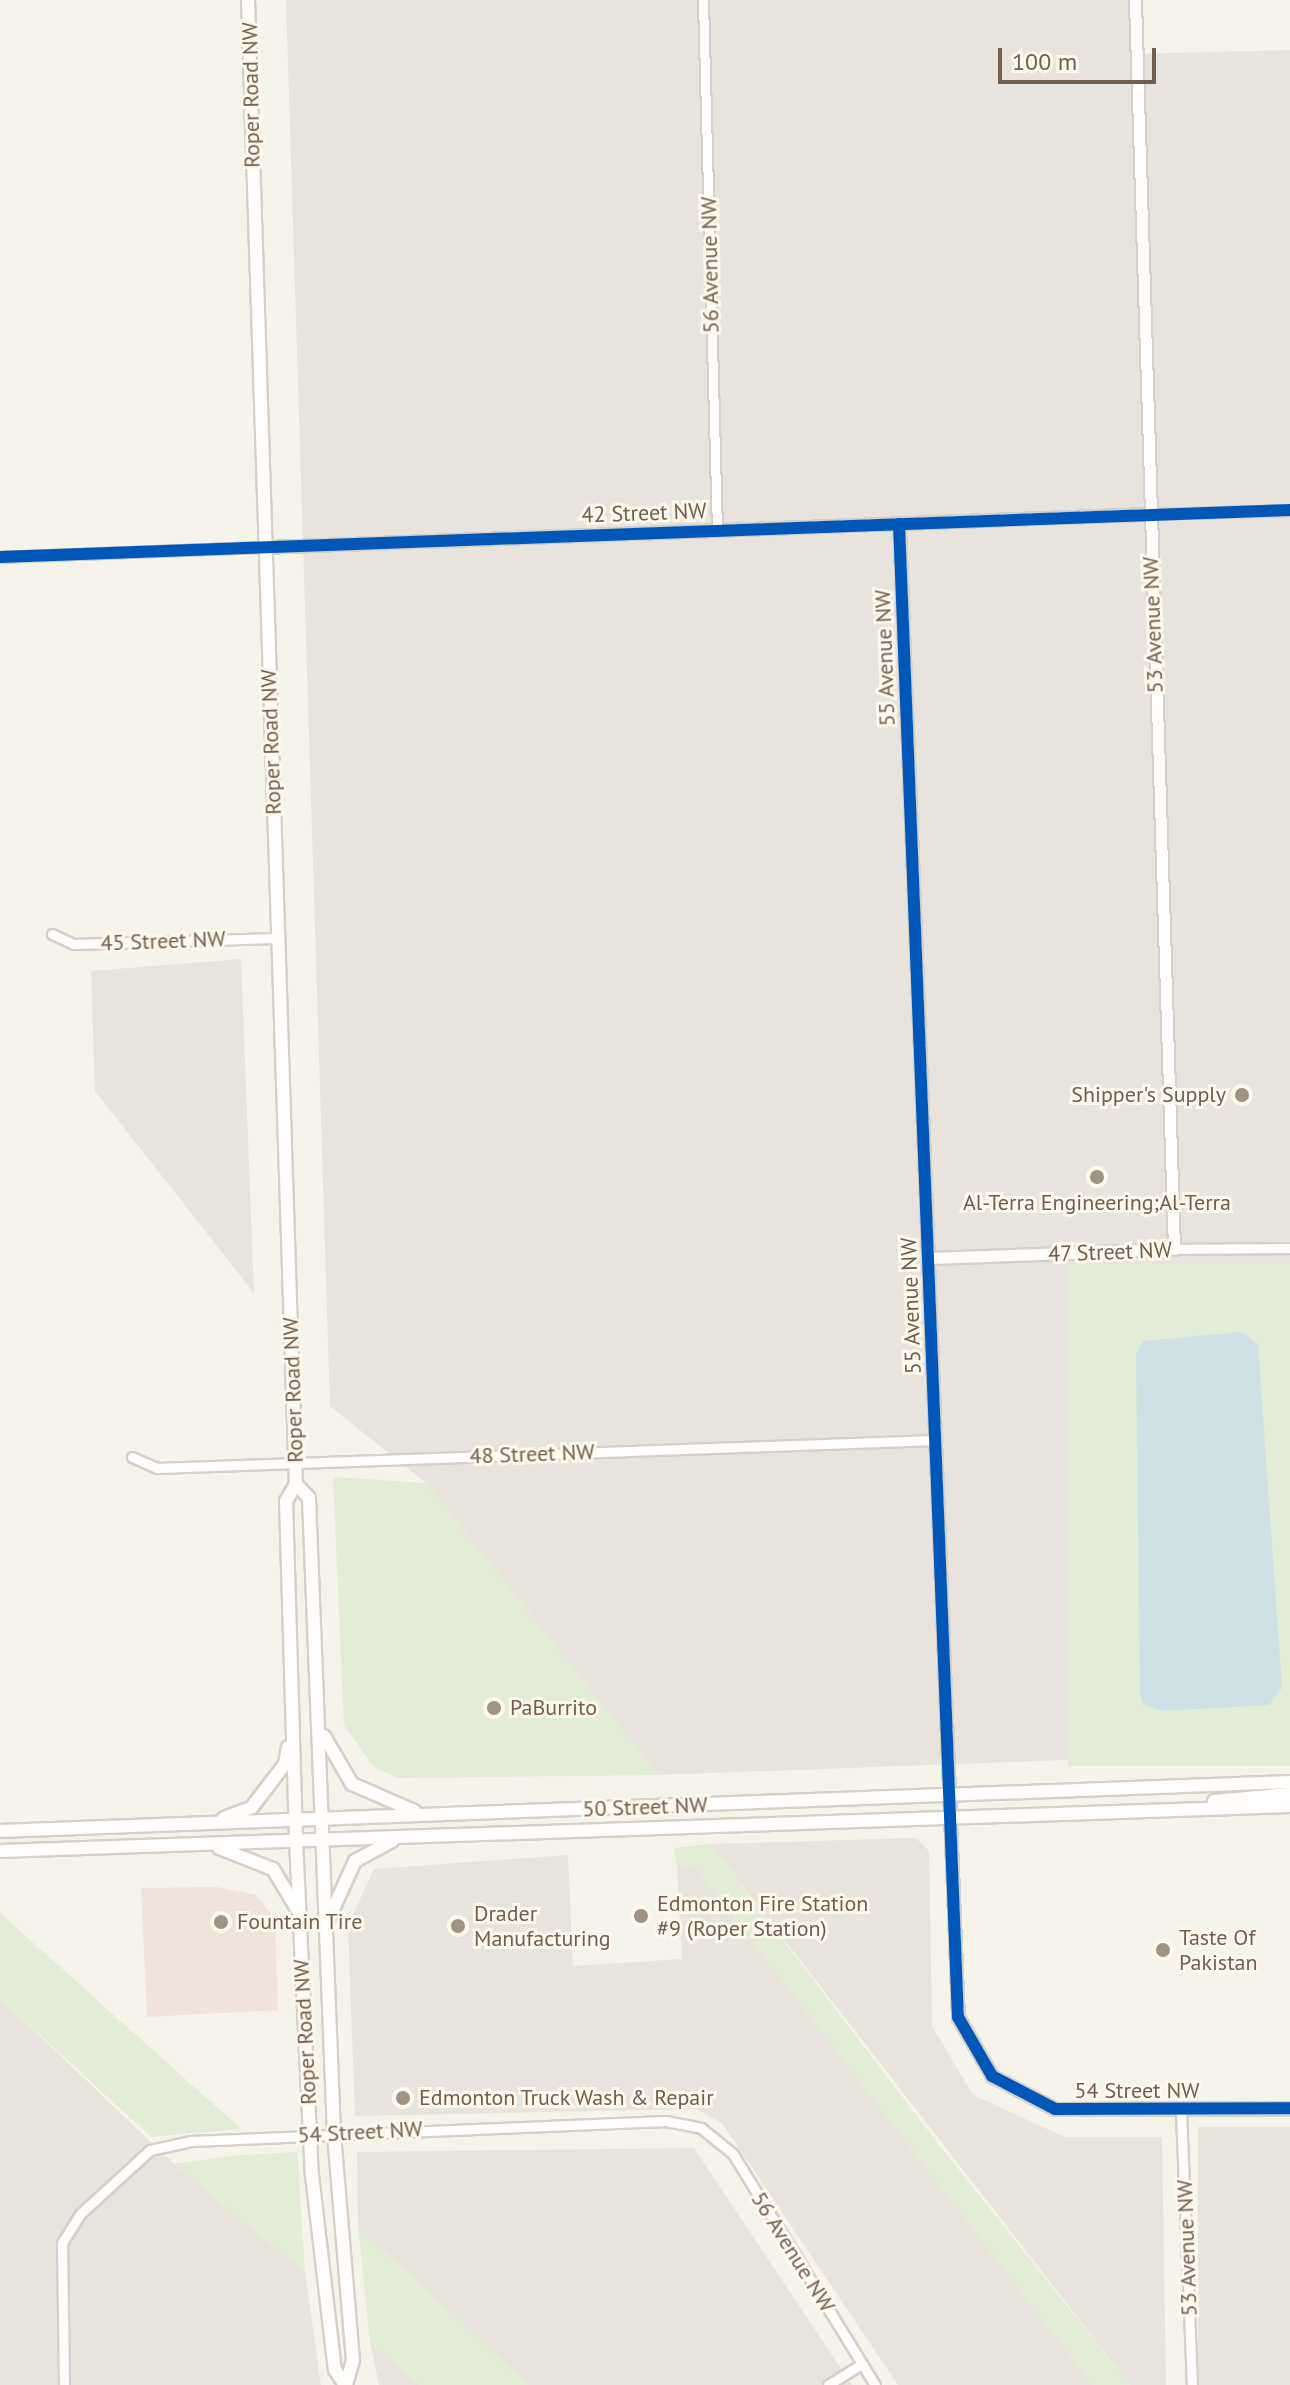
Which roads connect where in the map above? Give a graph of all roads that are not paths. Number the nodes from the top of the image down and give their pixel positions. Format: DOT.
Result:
graph roads {
  1 [pos="248,0"];
  2 [pos="703,0"];
  3 [pos="1135,0"];
  4 [pos="1290,510"];
  5 [pos="1149,514"];
  6 [pos="899,524"];
  7 [pos="717,530"];
  8 [pos="264,547"];
  9 [pos="0,557"];
  10 [pos="52,934"];
  11 [pos="277,938"];
  12 [pos="1290,1248"];
  13 [pos="1174,1249"];
  14 [pos="930,1258"];
  15 [pos="936,1440"];
  16 [pos="132,1457"];
  17 [pos="296,1463"];
  18 [pos="296,1484"];
  19 [pos="319,1720"];
  20 [pos="293,1725"];
  21 [pos="1290,1782"];
  22 [pos="1290,1794"];
  23 [pos="947,1795"];
  24 [pos="1290,1806"];
  25 [pos="1171,1808"];
  26 [pos="429,1815"];
  27 [pos="948,1816"];
  28 [pos="321,1818"];
  29 [pos="296,1819"];
  30 [pos="206,1823"];
  31 [pos="0,1831"];
  32 [pos="405,1836"];
  33 [pos="322,1839"];
  34 [pos="296,1840"];
  35 [pos="204,1844"];
  36 [pos="0,1851"];
  37 [pos="300,1915"];
  38 [pos="326,1928"];
  39 [pos="992,2076"];
  40 [pos="1290,2108"];
  41 [pos="1181,2112"];
  42 [pos="701,2128"];
  43 [pos="334,2134"];
  44 [pos="310,2135"];
  45 [pos="862,2364"];
  46 [pos="64,2385"];
  47 [pos="346,2385"];
  48 [pos="828,2385"];
  49 [pos="875,2385"];
  50 [pos="1192,2385"];
  1 -- 8 [label="main road, Roper Road NW"];
  2 -- 7 [label="street, 56 Avenue NW"];
  3 -- 5 [label="street, 53 Avenue NW"];
  4 -- 5 [label="street, 42 Street NW"];
  5 -- 6 [label="street, 42 Street NW"];
  5 -- 13 [label="street, 53 Avenue NW"];
  6 -- 7 [label="street, 42 Street NW"];
  6 -- 14 [label="street, 55 Avenue NW"];
  7 -- 8 [label="street, 42 Street NW"];
  8 -- 9 [label="street, 42 Street NW"];
  8 -- 11 [label="main road, Roper Road NW"];
  10 -- 11 [label="street, 45 Street NW"];
  11 -- 17 [label="main road, Roper Road NW"];
  12 -- 13 [label="street, 47 Street NW"];
  13 -- 14 [label="street, 47 Street NW"];
  14 -- 15 [label="street, 55 Avenue NW"];
  15 -- 17 [label="street, 48 Street NW"];
  15 -- 23 [label="street, 55 Avenue NW"];
  16 -- 17 [label="street, 48 Street NW"];
  17 -- 18 [label="main road, Roper Road NW"];
  18 -- 19 [label="main road, Roper Road NW"];
  18 -- 20 [label="main road, Roper Road NW"];
  19 -- 26 [label="main road"];
  19 -- 28 [label="main road, Roper Road NW"];
  20 -- 29 [label="main road, Roper Road NW"];
  20 -- 30 [label="main road"];
  21 -- 23 [label="main road, 50 Street NW"];
  22 -- 25 [label="main road"];
  23 -- 26 [label="main road, 50 Street NW"];
  23 -- 27 [label="street, 55 Avenue NW"];
  24 -- 25 [label="main road, 50 Street NW"];
  25 -- 27 [label="main road, 50 Street NW"];
  26 -- 28 [label="main road, 50 Street NW"];
  27 -- 32 [label="main road, 50 Street NW"];
  27 -- 39 [label="street, 55 Avenue NW"];
  28 -- 29 [label="main road, 50 Street NW"];
  28 -- 33 [label="main road, Roper Road NW"];
  29 -- 30 [label="main road, 50 Street NW"];
  29 -- 34 [label="main road, Roper Road NW"];
  30 -- 31 [label="main road, 50 Street NW"];
  32 -- 33 [label="main road, 50 Street NW"];
  32 -- 38 [label="main road"];
  33 -- 34 [label="main road, 50 Street NW"];
  33 -- 38 [label="main road, Roper Road NW"];
  34 -- 35 [label="main road, 50 Street NW"];
  34 -- 37 [label="main road, Roper Road NW"];
  35 -- 36 [label="main road, 50 Street NW"];
  35 -- 37 [label="main road"];
  37 -- 44 [label="main road, Roper Road NW"];
  38 -- 43 [label="main road, Roper Road NW"];
  39 -- 41 [label="street, 54 Street NW"];
  40 -- 41 [label="street, 54 Street NW"];
  41 -- 50 [label="street, 53 Avenue NW"];
  42 -- 43 [label="street, 54 Street NW"];
  42 -- 45 [label="street, 56 Avenue NW"];
  43 -- 44 [label="street, 54 Street NW"];
  43 -- 47 [label="main road, Roper Road NW"];
  44 -- 46 [label="street, 54 Street NW"];
  44 -- 47 [label="main road, Roper Road NW"];
  45 -- 48 [label="street"];
  45 -- 49 [label="street, 56 Avenue NW"];
}
